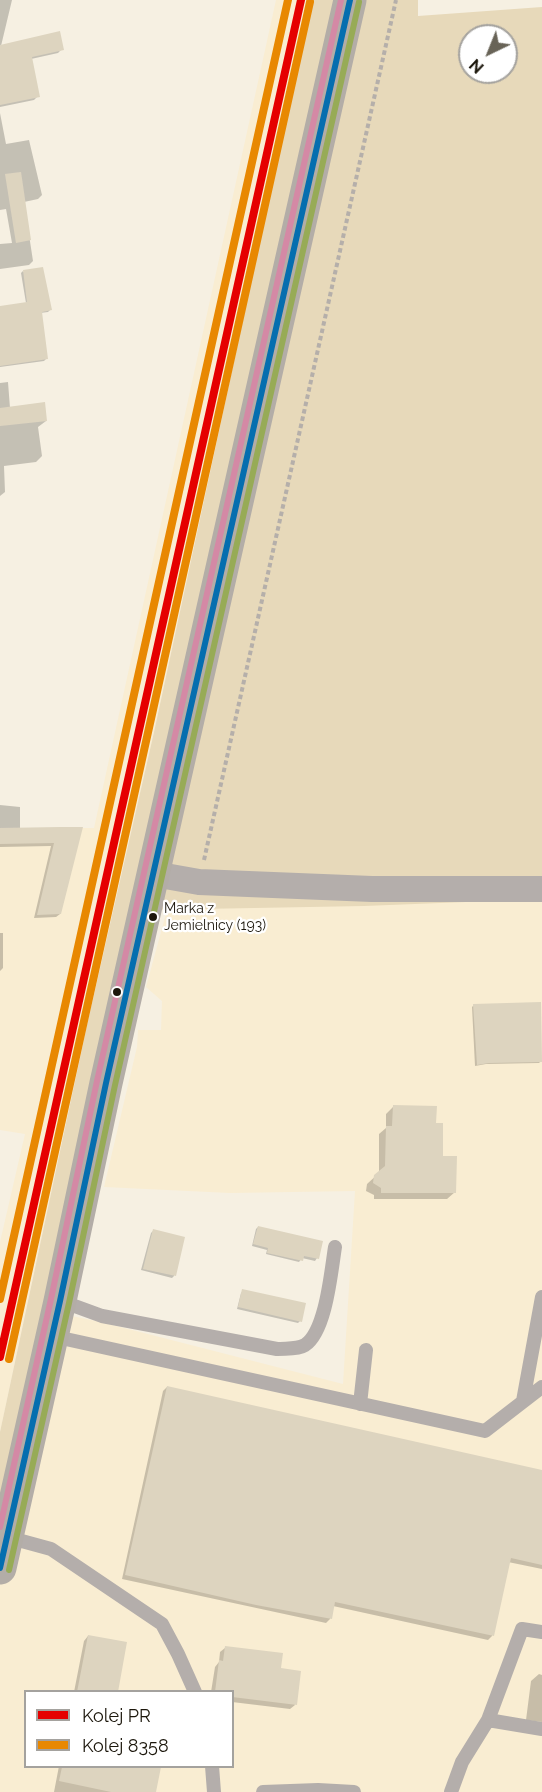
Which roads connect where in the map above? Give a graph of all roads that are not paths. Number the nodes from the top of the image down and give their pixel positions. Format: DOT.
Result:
graph roads {
  1 [pos="350,0"];
  2 [pos="154,874"];
  3 [pos="542,889"];
  4 [pos="335,1247"];
  5 [pos="542,1297"];
  6 [pos="60,1301"];
  7 [pos="52,1336"];
  8 [pos="366,1350"];
  9 [pos="542,1387"];
  10 [pos="523,1401"];
  11 [pos="360,1404"];
  12 [pos="7,1537"];
  13 [pos="0,1568"];
  14 [pos="542,1632"];
  15 [pos="194,1690"];
  16 [pos="488,1720"];
  17 [pos="542,1729"];
  18 [pos="212,1768"];
  19 [pos="214,1792"];
  20 [pos="264,1792"];
  21 [pos="354,1792"];
  22 [pos="451,1792"];
  1 -- 2 [label="main road"];
  2 -- 3 [label="street"];
  2 -- 6 [label="main road"];
  4 -- 6 [label="lane"];
  5 -- 10 [label="lane"];
  6 -- 7 [label="main road"];
  7 -- 11 [label="lane"];
  7 -- 12 [label="main road"];
  8 -- 11 [label="lane"];
  9 -- 10 [label="lane"];
  10 -- 11 [label="lane"];
  12 -- 13 [label="main road"];
  12 -- 15 [label="lane"];
  14 -- 16 [label="lane"];
  16 -- 17 [label="lane"];
  16 -- 22 [label="lane"];
  18 -- 19 [label="lane"];
  20 -- 21 [label="lane"];
}
